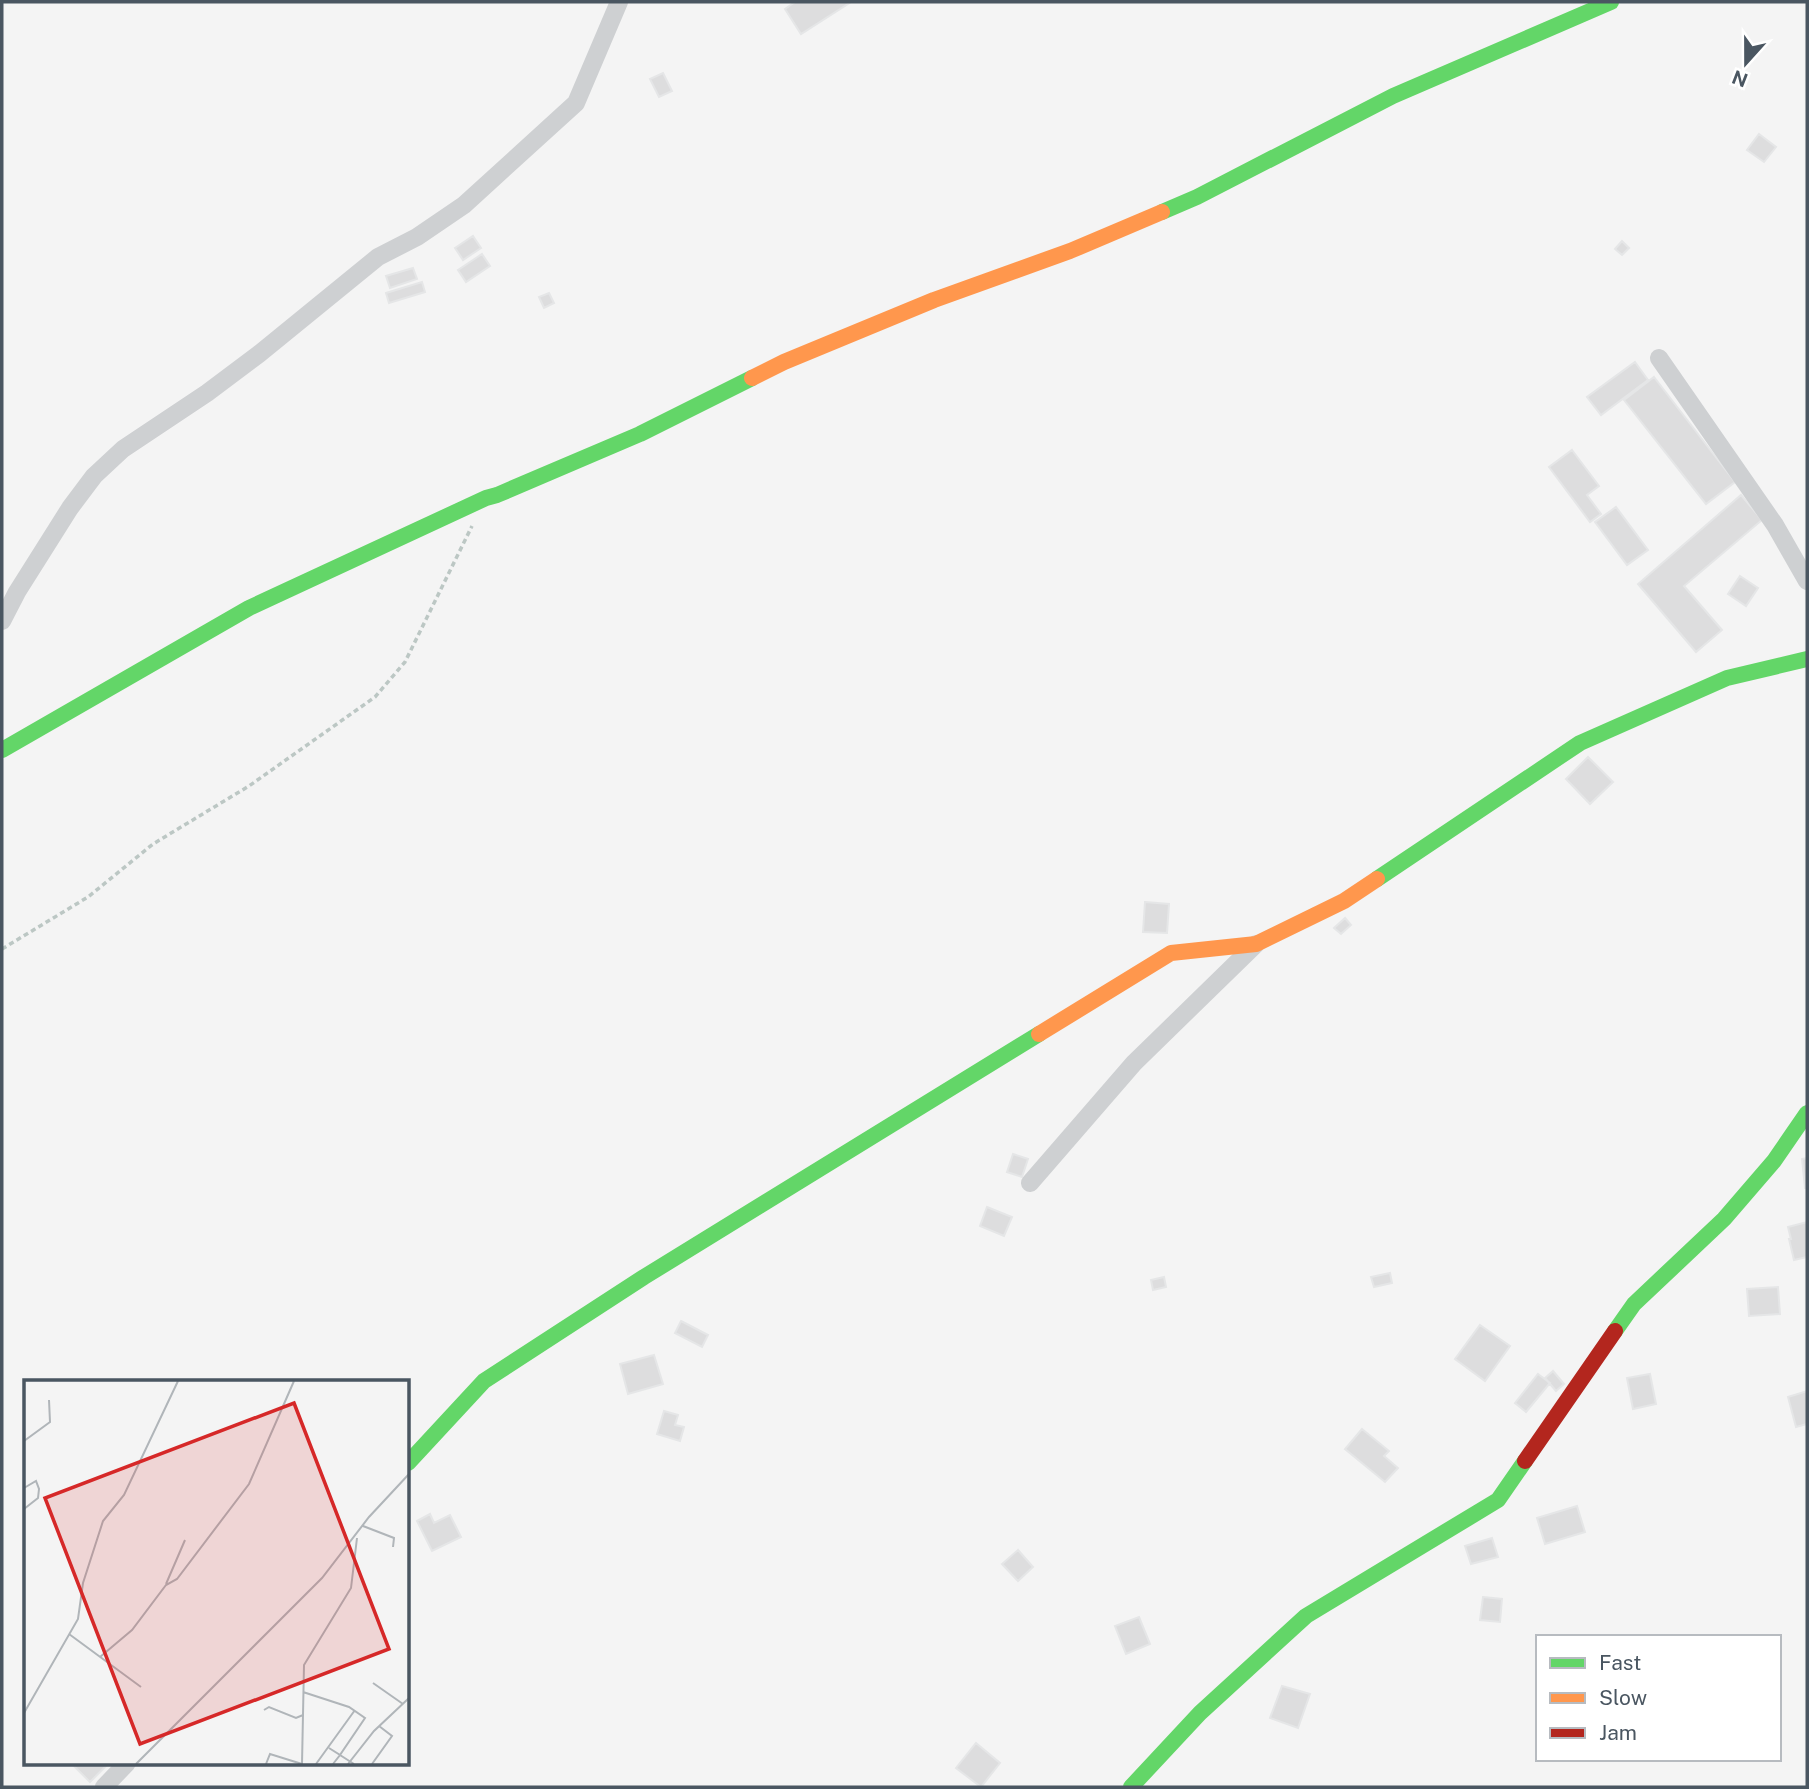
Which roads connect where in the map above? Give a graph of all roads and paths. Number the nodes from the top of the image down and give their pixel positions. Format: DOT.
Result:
graph roads {
  1 [pos="618,2"];
  2 [pos="1611,2"];
  3 [pos="1660,358"];
  4 [pos="486,498"];
  5 [pos="1807,582"];
  6 [pos="2,621"];
  7 [pos="1807,659"];
  8 [pos="2,750"];
  9 [pos="1256,944"];
  10 [pos="2,949"];
  11 [pos="1807,1113"];
  12 [pos="1030,1183"];
  13 [pos="410,1461"];
  14 [pos="126,1764"];
  15 [pos="104,1787"];
  16 [pos="1131,1787"];
  1 -- 6 [label="street"];
  2 -- 4 [label="street"];
  3 -- 5 [label="street"];
  4 -- 8 [label="street"];
  4 -- 10 [label="path"];
  7 -- 9 [label="street"];
  9 -- 12 [label="street"];
  9 -- 13 [label="street"];
  11 -- 16 [label="street"];
  14 -- 15 [label="street"];
}
